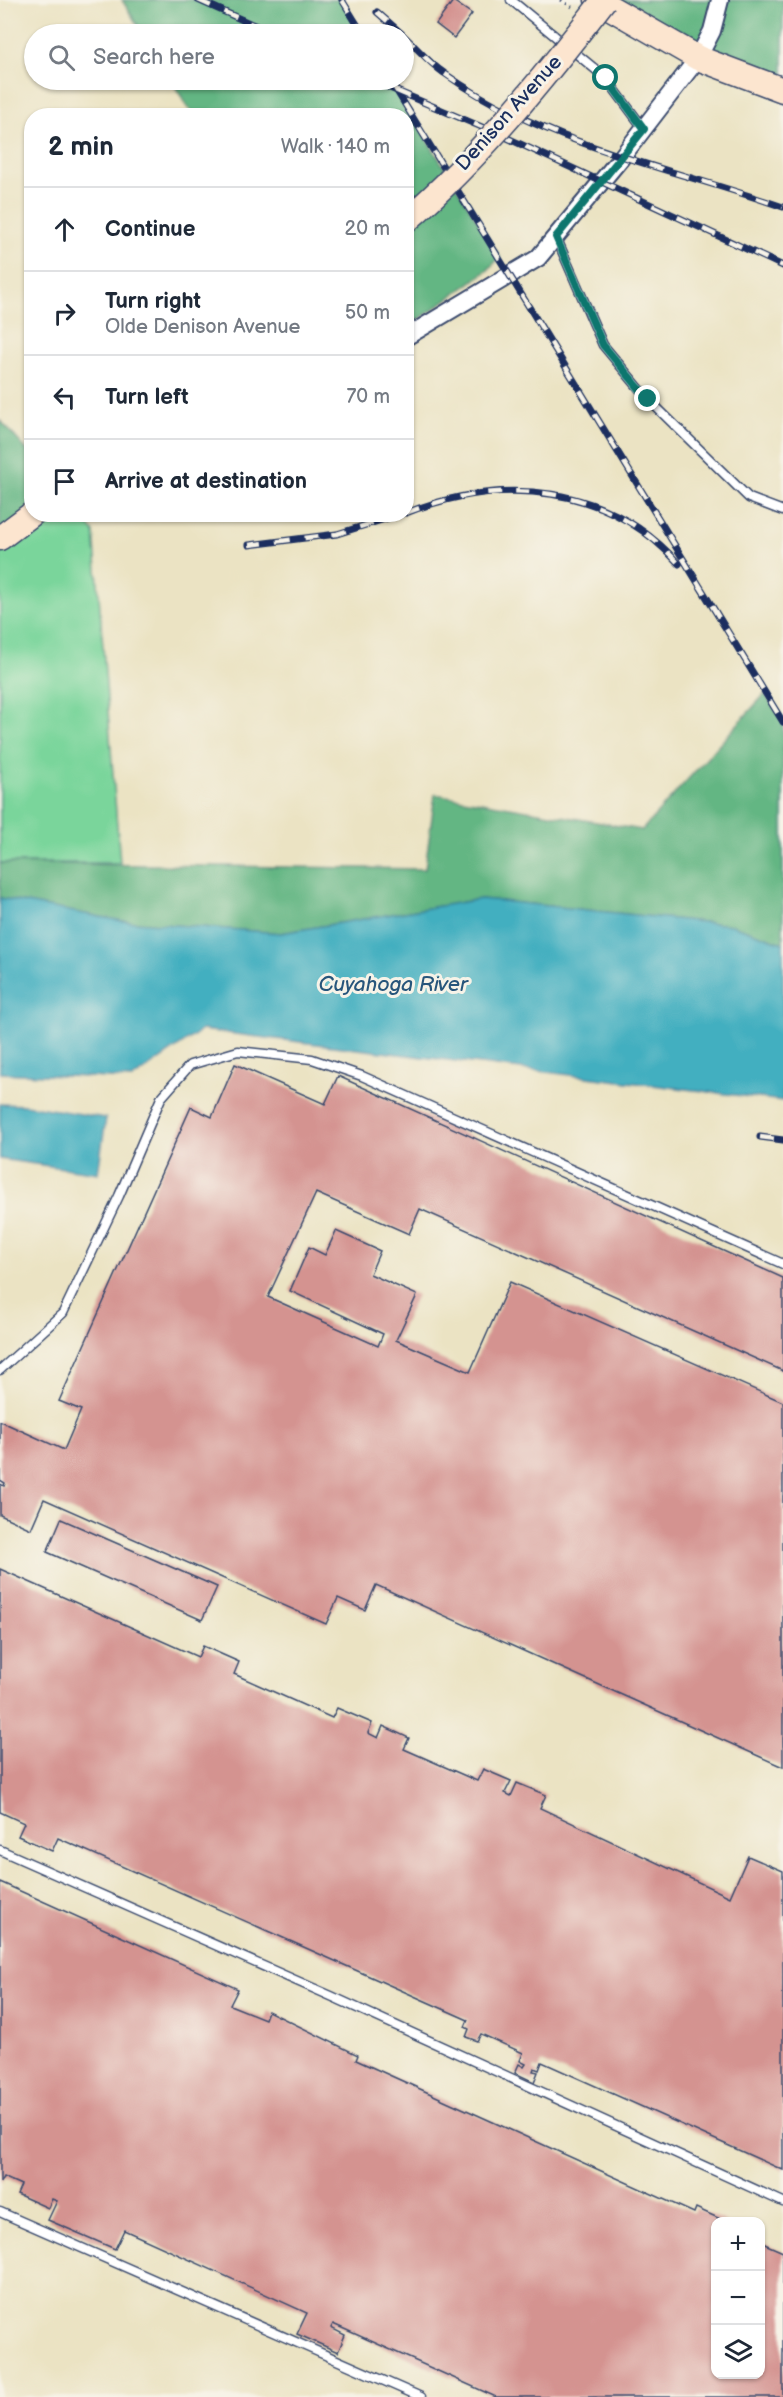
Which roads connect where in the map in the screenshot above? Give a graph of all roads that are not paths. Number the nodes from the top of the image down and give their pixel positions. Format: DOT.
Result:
graph roads {
  1 [pos="511,0"];
  2 [pos="597,0"];
  3 [pos="604,0"];
  4 [pos="720,0"];
  5 [pos="698,58"];
  6 [pos="783,90"];
  7 [pos="644,129"];
  8 [pos="414,213"];
  9 [pos="556,237"];
  10 [pos="414,332"];
  11 [pos="783,511"];
  12 [pos="24,520"];
  13 [pos="0,538"];
  14 [pos="783,1264"];
  15 [pos="0,1370"];
  16 [pos="0,1850"];
  17 [pos="783,2202"];
  18 [pos="0,2212"];
  19 [pos="421,2397"];
  1 -- 7 [label="lane"];
  2 -- 5 [label="main road"];
  3 -- 8 [label="main road, Denison Avenue, bridge"];
  4 -- 5 [label="street"];
  5 -- 6 [label="main road"];
  5 -- 7 [label="street"];
  7 -- 9 [label="street"];
  9 -- 10 [label="street"];
  9 -- 11 [label="lane"];
  12 -- 13 [label="main road"];
  14 -- 15 [label="lane"];
  16 -- 17 [label="lane"];
  18 -- 19 [label="lane"];
}
